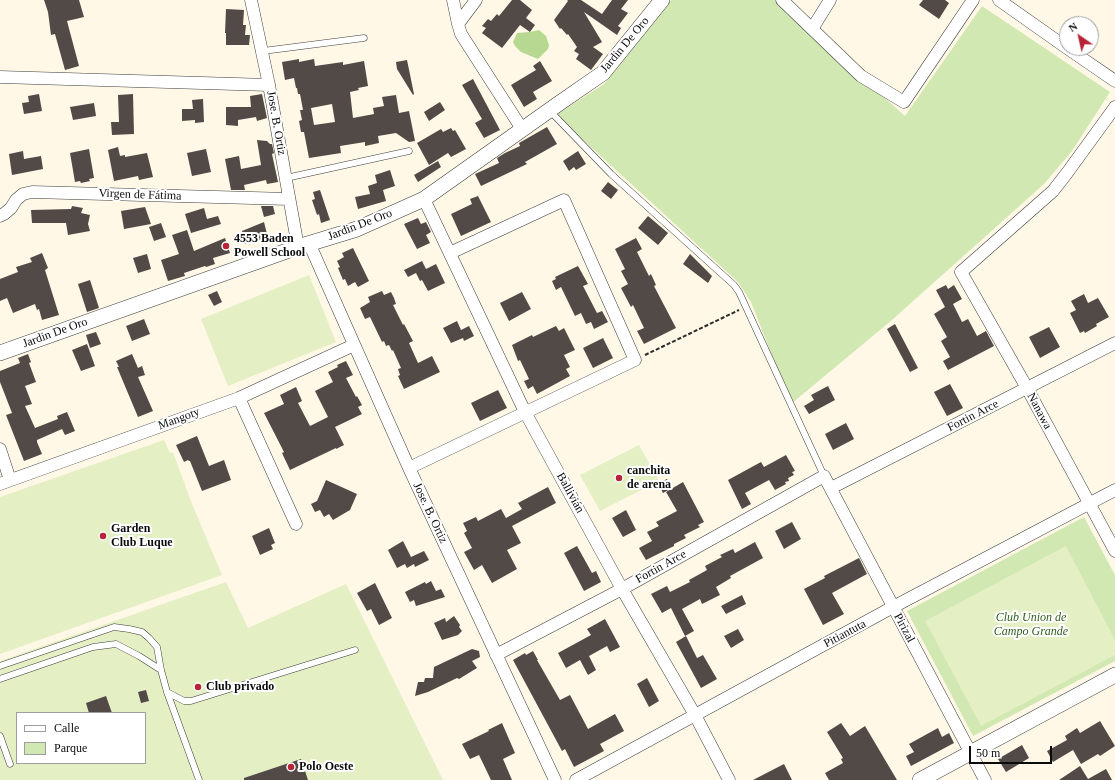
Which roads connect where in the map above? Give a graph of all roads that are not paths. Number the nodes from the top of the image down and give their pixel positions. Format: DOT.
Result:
graph roads {
  1 [pos="251,0"];
  2 [pos="453,0"];
  3 [pos="476,0"];
  4 [pos="662,0"];
  5 [pos="782,0"];
  6 [pos="830,0"];
  7 [pos="973,0"];
  8 [pos="999,0"];
  9 [pos="458,24"];
  10 [pos="812,29"];
  11 [pos="364,38"];
  12 [pos="1059,42"];
  13 [pos="263,51"];
  14 [pos="1079,56"];
  15 [pos="0,77"];
  16 [pos="1115,81"];
  17 [pos="269,85"];
  18 [pos="1115,107"];
  19 [pos="549,110"];
  20 [pos="522,129"];
  21 [pos="409,151"];
  22 [pos="286,178"];
  23 [pos="289,198"];
  24 [pos="424,199"];
  25 [pos="0,216"];
  26 [pos="304,245"];
  27 [pos="450,254"];
  28 [pos="1115,343"];
  29 [pos="354,346"];
  30 [pos="0,353"];
  31 [pos="1026,388"];
  32 [pos="239,398"];
  33 [pos="525,412"];
  34 [pos="0,449"];
  35 [pos="409,468"];
  36 [pos="824,476"];
  37 [pos="5,482"];
  38 [pos="831,488"];
  39 [pos="1115,490"];
  40 [pos="1089,504"];
  41 [pos="296,524"];
  42 [pos="1115,551"];
  43 [pos="622,589"];
  44 [pos="893,607"];
  45 [pos="355,650"];
  46 [pos="496,655"];
  47 [pos="0,666"];
  48 [pos="161,670"];
  49 [pos="1115,675"];
  50 [pos="0,679"];
  51 [pos="167,692"];
  52 [pos="694,715"];
  53 [pos="0,736"];
  54 [pos="970,752"];
  55 [pos="10,764"];
  56 [pos="199,780"];
  57 [pos="555,780"];
  58 [pos="576,780"];
  59 [pos="729,780"];
  60 [pos="920,780"];
  61 [pos="984,780"];
  1 -- 13 [label="street, Jose. B. Ortiz"];
  2 -- 9 [label="street"];
  3 -- 9 [label="street"];
  4 -- 19 [label="street, Jardin De Oro"];
  5 -- 10 [label="street"];
  6 -- 10 [label="street"];
  7 -- 10 [label="street"];
  8 -- 12 [label="street"];
  9 -- 20 [label="street"];
  11 -- 13 [label="lane"];
  13 -- 17 [label="street, Jose. B. Ortiz"];
  14 -- 16 [label="street"];
  15 -- 17 [label="street"];
  17 -- 22 [label="street, Jose. B. Ortiz"];
  18 -- 31 [label="street, Nanawa"];
  19 -- 20 [label="street, Jardin De Oro"];
  19 -- 36 [label="lane"];
  20 -- 24 [label="street, Jardin De Oro"];
  21 -- 22 [label="lane"];
  22 -- 23 [label="street, Jose. B. Ortiz"];
  23 -- 25 [label="street, Virgen de Fátima"];
  23 -- 26 [label="street, Jose. B. Ortiz"];
  24 -- 26 [label="street, Jardin De Oro"];
  24 -- 27 [label="street, Ballivián"];
  26 -- 29 [label="street, Jose. B. Ortiz"];
  26 -- 30 [label="street, Jardin De Oro"];
  27 -- 33 [label="street, Ballivián"];
  27 -- 33 [label="street"];
  28 -- 31 [label="street, Fortin Arce"];
  29 -- 32 [label="street, Mangoty"];
  29 -- 35 [label="street, Jose. B. Ortiz"];
  31 -- 38 [label="street, Fortin Arce"];
  31 -- 40 [label="street, Nanawa"];
  32 -- 37 [label="street, Mangoty"];
  32 -- 41 [label="street"];
  33 -- 35 [label="street"];
  33 -- 43 [label="street, Ballivián"];
  34 -- 37 [label="street"];
  35 -- 46 [label="street, Jose. B. Ortiz"];
  36 -- 38 [label="street, Pirizal"];
  36 -- 43 [label="street, Fortin Arce"];
  38 -- 44 [label="street, Pirizal"];
  39 -- 40 [label="street, Pitiantuta"];
  40 -- 42 [label="street, Nanawa"];
  40 -- 44 [label="street, Pitiantuta"];
  43 -- 46 [label="street, Fortin Arce"];
  43 -- 52 [label="street, Ballivián"];
  44 -- 52 [label="street, Pitiantuta"];
  44 -- 54 [label="street, Pirizal"];
  45 -- 51 [label="lane"];
  46 -- 57 [label="street, Jose. B. Ortiz"];
  47 -- 48 [label="lane"];
  48 -- 50 [label="lane"];
  48 -- 51 [label="lane"];
  49 -- 54 [label="street"];
  51 -- 56 [label="lane"];
  52 -- 58 [label="street, Pitiantuta"];
  52 -- 59 [label="street, Ballivián"];
  53 -- 55 [label="lane"];
  54 -- 60 [label="street"];
  54 -- 61 [label="street, Pirizal"];
}
